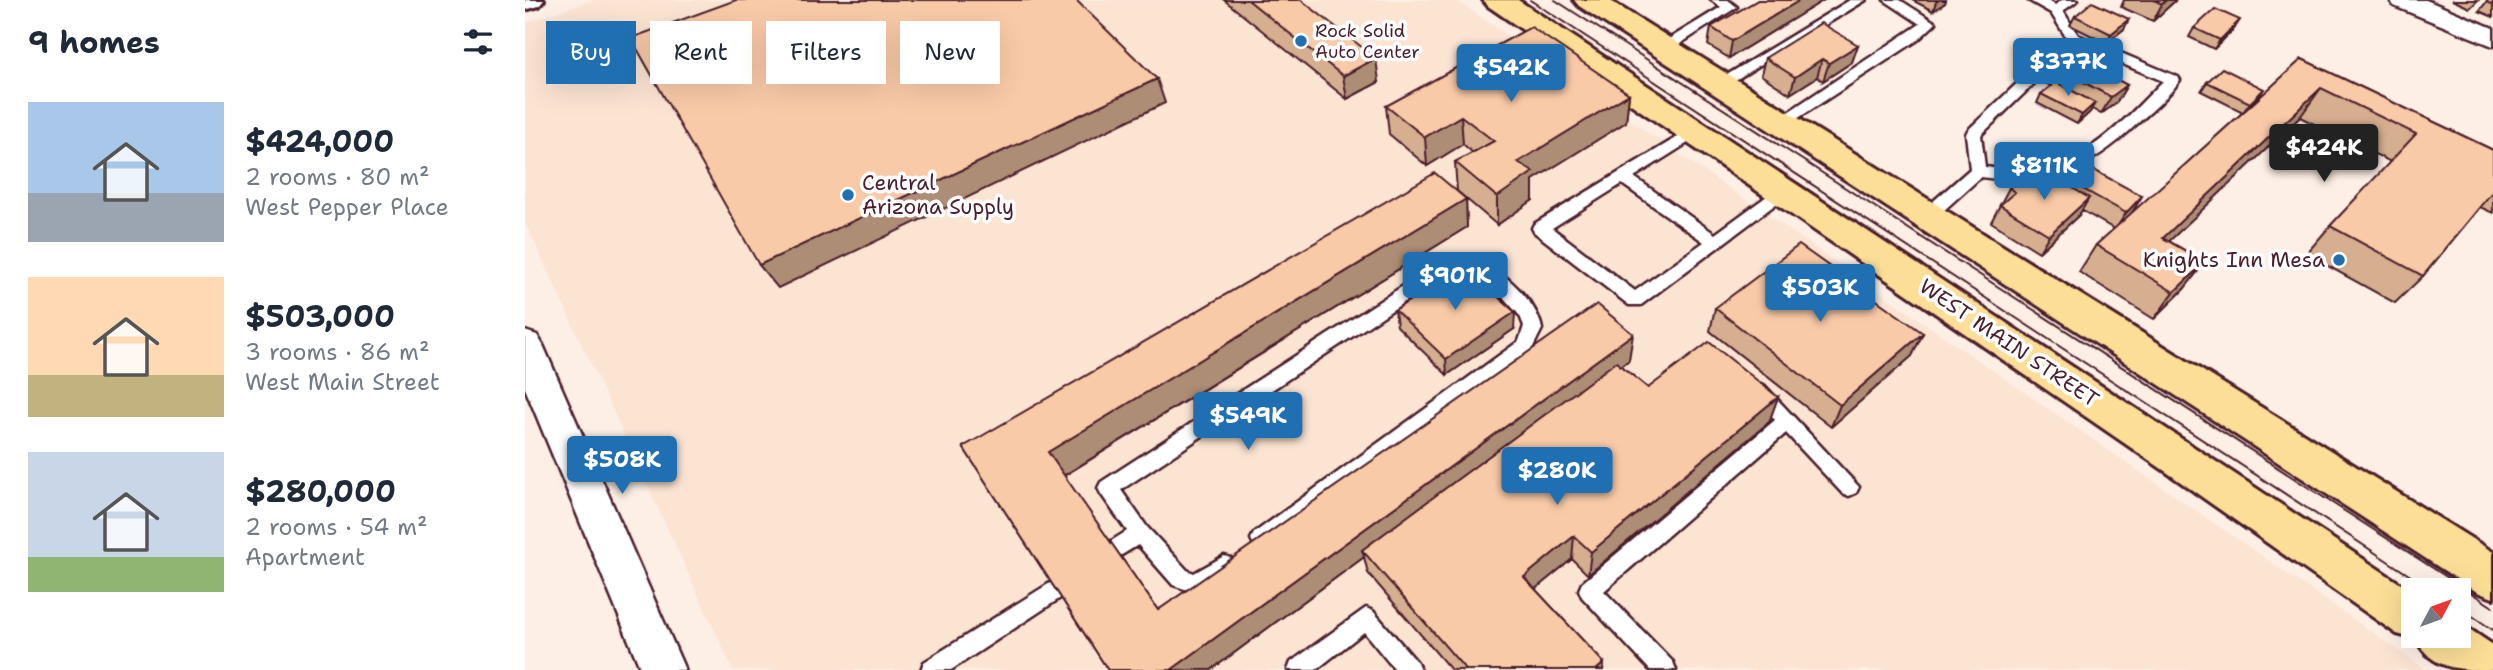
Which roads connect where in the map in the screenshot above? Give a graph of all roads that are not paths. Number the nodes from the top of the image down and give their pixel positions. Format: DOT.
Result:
graph roads {
  1 [pos="1498,0"];
  2 [pos="1589,0"];
  3 [pos="1718,0"];
  4 [pos="1859,0"];
  5 [pos="1891,0"];
  6 [pos="2035,0"];
  7 [pos="2071,0"];
  8 [pos="2403,0"];
  9 [pos="2056,10"];
  10 [pos="2073,38"];
  11 [pos="2493,38"];
  12 [pos="1664,48"];
  13 [pos="1719,84"];
  14 [pos="1781,123"];
  15 [pos="1694,132"];
  16 [pos="1977,171"];
  17 [pos="1622,177"];
  18 [pos="1784,192"];
  19 [pos="1927,216"];
  20 [pos="1714,241"];
  21 [pos="525,345"];
  22 [pos="1749,383"];
  23 [pos="1786,422"];
  24 [pos="1849,487"];
  25 [pos="1140,533"];
  26 [pos="1115,550"];
  27 [pos="2493,577"];
  28 [pos="1058,588"];
  29 [pos="2401,610"];
  30 [pos="2457,648"];
  31 [pos="663,670"];
  32 [pos="932,670"];
  33 [pos="1299,670"];
  34 [pos="1409,670"];
  35 [pos="1665,670"];
  36 [pos="2488,670"];
  1 -- 15 [label="main road, WEST MAIN STREET"];
  2 -- 12 [label="main road"];
  3 -- 12 [label="lane"];
  4 -- 13 [label="lane"];
  5 -- 14 [label="lane"];
  6 -- 9 [label="lane"];
  7 -- 9 [label="lane"];
  8 -- 11 [label="street"];
  9 -- 10 [label="lane"];
  10 -- 16 [label="lane"];
  10 -- 16 [label="lane"];
  12 -- 13 [label="main road"];
  13 -- 14 [label="main road"];
  14 -- 19 [label="main road"];
  15 -- 17 [label="lane"];
  15 -- 18 [label="main road, WEST MAIN STREET"];
  16 -- 19 [label="lane"];
  17 -- 20 [label="lane"];
  17 -- 20 [label="lane"];
  18 -- 20 [label="lane"];
  18 -- 29 [label="main road, WEST MAIN STREET"];
  19 -- 27 [label="main road"];
  21 -- 31 [label="street"];
  22 -- 23 [label="lane"];
  23 -- 24 [label="lane"];
  23 -- 35 [label="lane"];
  25 -- 25 [label="lane"];
  25 -- 26 [label="lane"];
  28 -- 32 [label="lane"];
  30 -- 36 [label="main road"];
  33 -- 34 [label="lane"];
}
